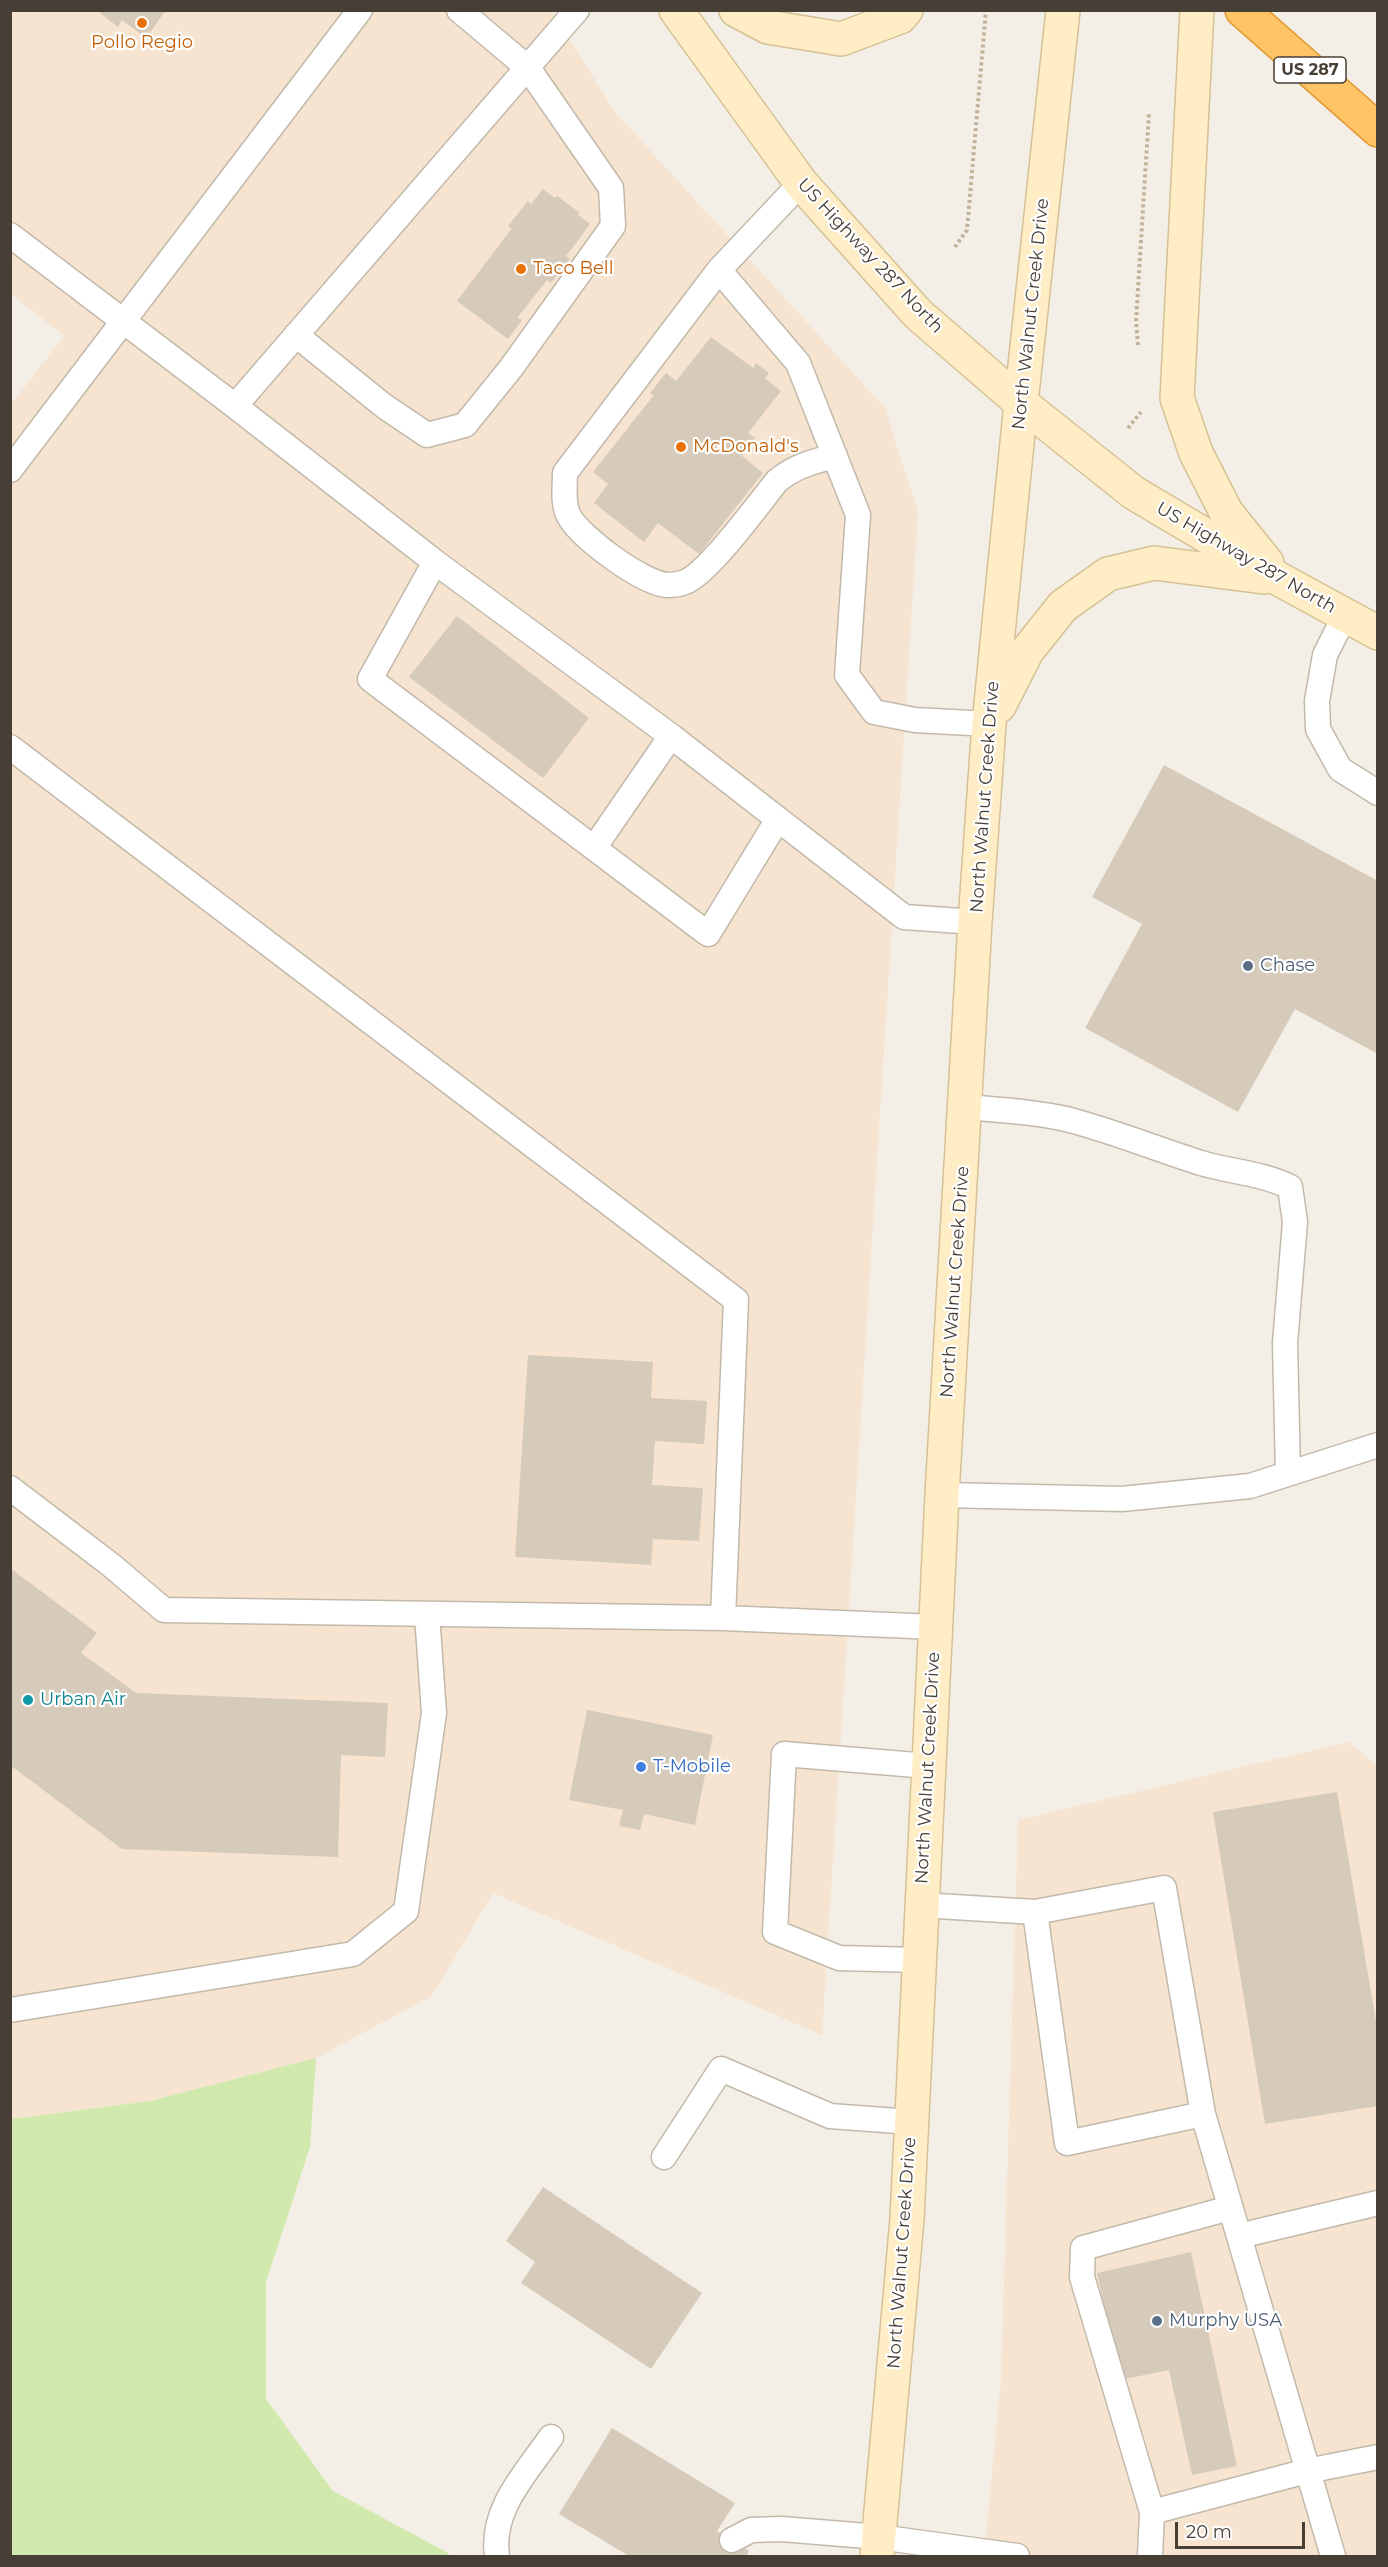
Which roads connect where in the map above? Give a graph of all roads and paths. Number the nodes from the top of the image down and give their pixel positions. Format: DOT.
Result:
graph roads {
  1 [pos="360,10"];
  2 [pos="459,10"];
  3 [pos="577,10"];
  4 [pos="676,10"];
  5 [pos="736,10"];
  6 [pos="986,10"];
  7 [pos="1063,10"];
  8 [pos="1197,10"];
  9 [pos="1242,10"];
  10 [pos="903,14"];
  11 [pos="528,68"];
  12 [pos="1377,130"];
  13 [pos="801,183"];
  14 [pos="10,235"];
  15 [pos="955,247"];
  16 [pos="719,270"];
  17 [pos="122,320"];
  18 [pos="297,335"];
  19 [pos="1021,403"];
  20 [pos="235,406"];
  21 [pos="834,456"];
  22 [pos="10,470"];
  23 [pos="435,562"];
  24 [pos="1279,579"];
  25 [pos="1345,615"];
  26 [pos="1377,633"];
  27 [pos="990,724"];
  28 [pos="671,736"];
  29 [pos="10,747"];
  30 [pos="1377,793"];
  31 [pos="778,819"];
  32 [pos="594,848"];
  33 [pos="975,922"];
  34 [pos="966,1107"];
  35 [pos="1377,1445"];
  36 [pos="1288,1474"];
  37 [pos="10,1488"];
  38 [pos="942,1495"];
  39 [pos="427,1614"];
  40 [pos="723,1618"];
  41 [pos="936,1628"];
  42 [pos="928,1766"];
  43 [pos="921,1905"];
  44 [pos="1035,1912"];
  45 [pos="918,1960"];
  46 [pos="10,2010"];
  47 [pos="1203,2114"];
  48 [pos="911,2122"];
  49 [pos="664,2157"];
  50 [pos="1377,2203"];
  51 [pos="1230,2208"];
  52 [pos="1239,2236"];
  53 [pos="551,2437"];
  54 [pos="1377,2457"];
  55 [pos="1307,2471"];
  56 [pos="1152,2512"];
  57 [pos="732,2540"];
  58 [pos="878,2547"];
  59 [pos="497,2556"];
  60 [pos="1017,2556"];
  61 [pos="1150,2556"];
  62 [pos="1333,2556"];
  1 -- 17 [label="lane"];
  2 -- 11 [label="lane"];
  3 -- 11 [label="lane"];
  4 -- 13 [label="main road, US Highway 287 North"];
  5 -- 10 [label="main road"];
  6 -- 15 [label="path"];
  7 -- 19 [label="main road, North Walnut Creek Drive"];
  8 -- 24 [label="main road"];
  9 -- 12 [label="highway, US 287"];
  11 -- 18 [label="lane"];
  11 -- 18 [label="lane"];
  13 -- 16 [label="lane"];
  13 -- 19 [label="main road, US Highway 287 North"];
  14 -- 17 [label="lane"];
  16 -- 21 [label="lane"];
  16 -- 21 [label="lane"];
  17 -- 20 [label="lane"];
  17 -- 22 [label="lane"];
  18 -- 20 [label="lane"];
  19 -- 24 [label="main road, US Highway 287 North"];
  19 -- 27 [label="main road, North Walnut Creek Drive"];
  20 -- 23 [label="lane"];
  21 -- 27 [label="lane"];
  23 -- 28 [label="lane"];
  23 -- 32 [label="lane"];
  24 -- 25 [label="main road, US Highway 287 North"];
  24 -- 27 [label="main road"];
  25 -- 26 [label="main road, US Highway 287 North"];
  25 -- 30 [label="lane"];
  27 -- 33 [label="main road, North Walnut Creek Drive"];
  28 -- 31 [label="lane"];
  28 -- 32 [label="lane"];
  29 -- 40 [label="lane"];
  31 -- 32 [label="lane"];
  31 -- 33 [label="lane"];
  33 -- 34 [label="main road, North Walnut Creek Drive"];
  34 -- 36 [label="lane"];
  34 -- 38 [label="main road, North Walnut Creek Drive"];
  35 -- 36 [label="lane"];
  36 -- 38 [label="lane"];
  37 -- 39 [label="lane"];
  38 -- 41 [label="main road, North Walnut Creek Drive"];
  39 -- 40 [label="lane"];
  39 -- 46 [label="lane"];
  40 -- 41 [label="lane"];
  41 -- 42 [label="main road, North Walnut Creek Drive"];
  42 -- 43 [label="main road, North Walnut Creek Drive"];
  42 -- 45 [label="lane"];
  43 -- 44 [label="lane"];
  43 -- 45 [label="main road, North Walnut Creek Drive"];
  44 -- 47 [label="lane"];
  44 -- 47 [label="lane"];
  45 -- 48 [label="main road, North Walnut Creek Drive"];
  47 -- 51 [label="lane"];
  48 -- 49 [label="lane"];
  48 -- 58 [label="main road, North Walnut Creek Drive"];
  50 -- 52 [label="lane"];
  51 -- 52 [label="lane"];
  51 -- 56 [label="lane"];
  52 -- 55 [label="lane"];
  53 -- 59 [label="lane"];
  54 -- 55 [label="lane"];
  55 -- 56 [label="lane"];
  55 -- 62 [label="lane"];
  56 -- 61 [label="lane"];
  57 -- 58 [label="lane"];
  58 -- 60 [label="lane"];
}
